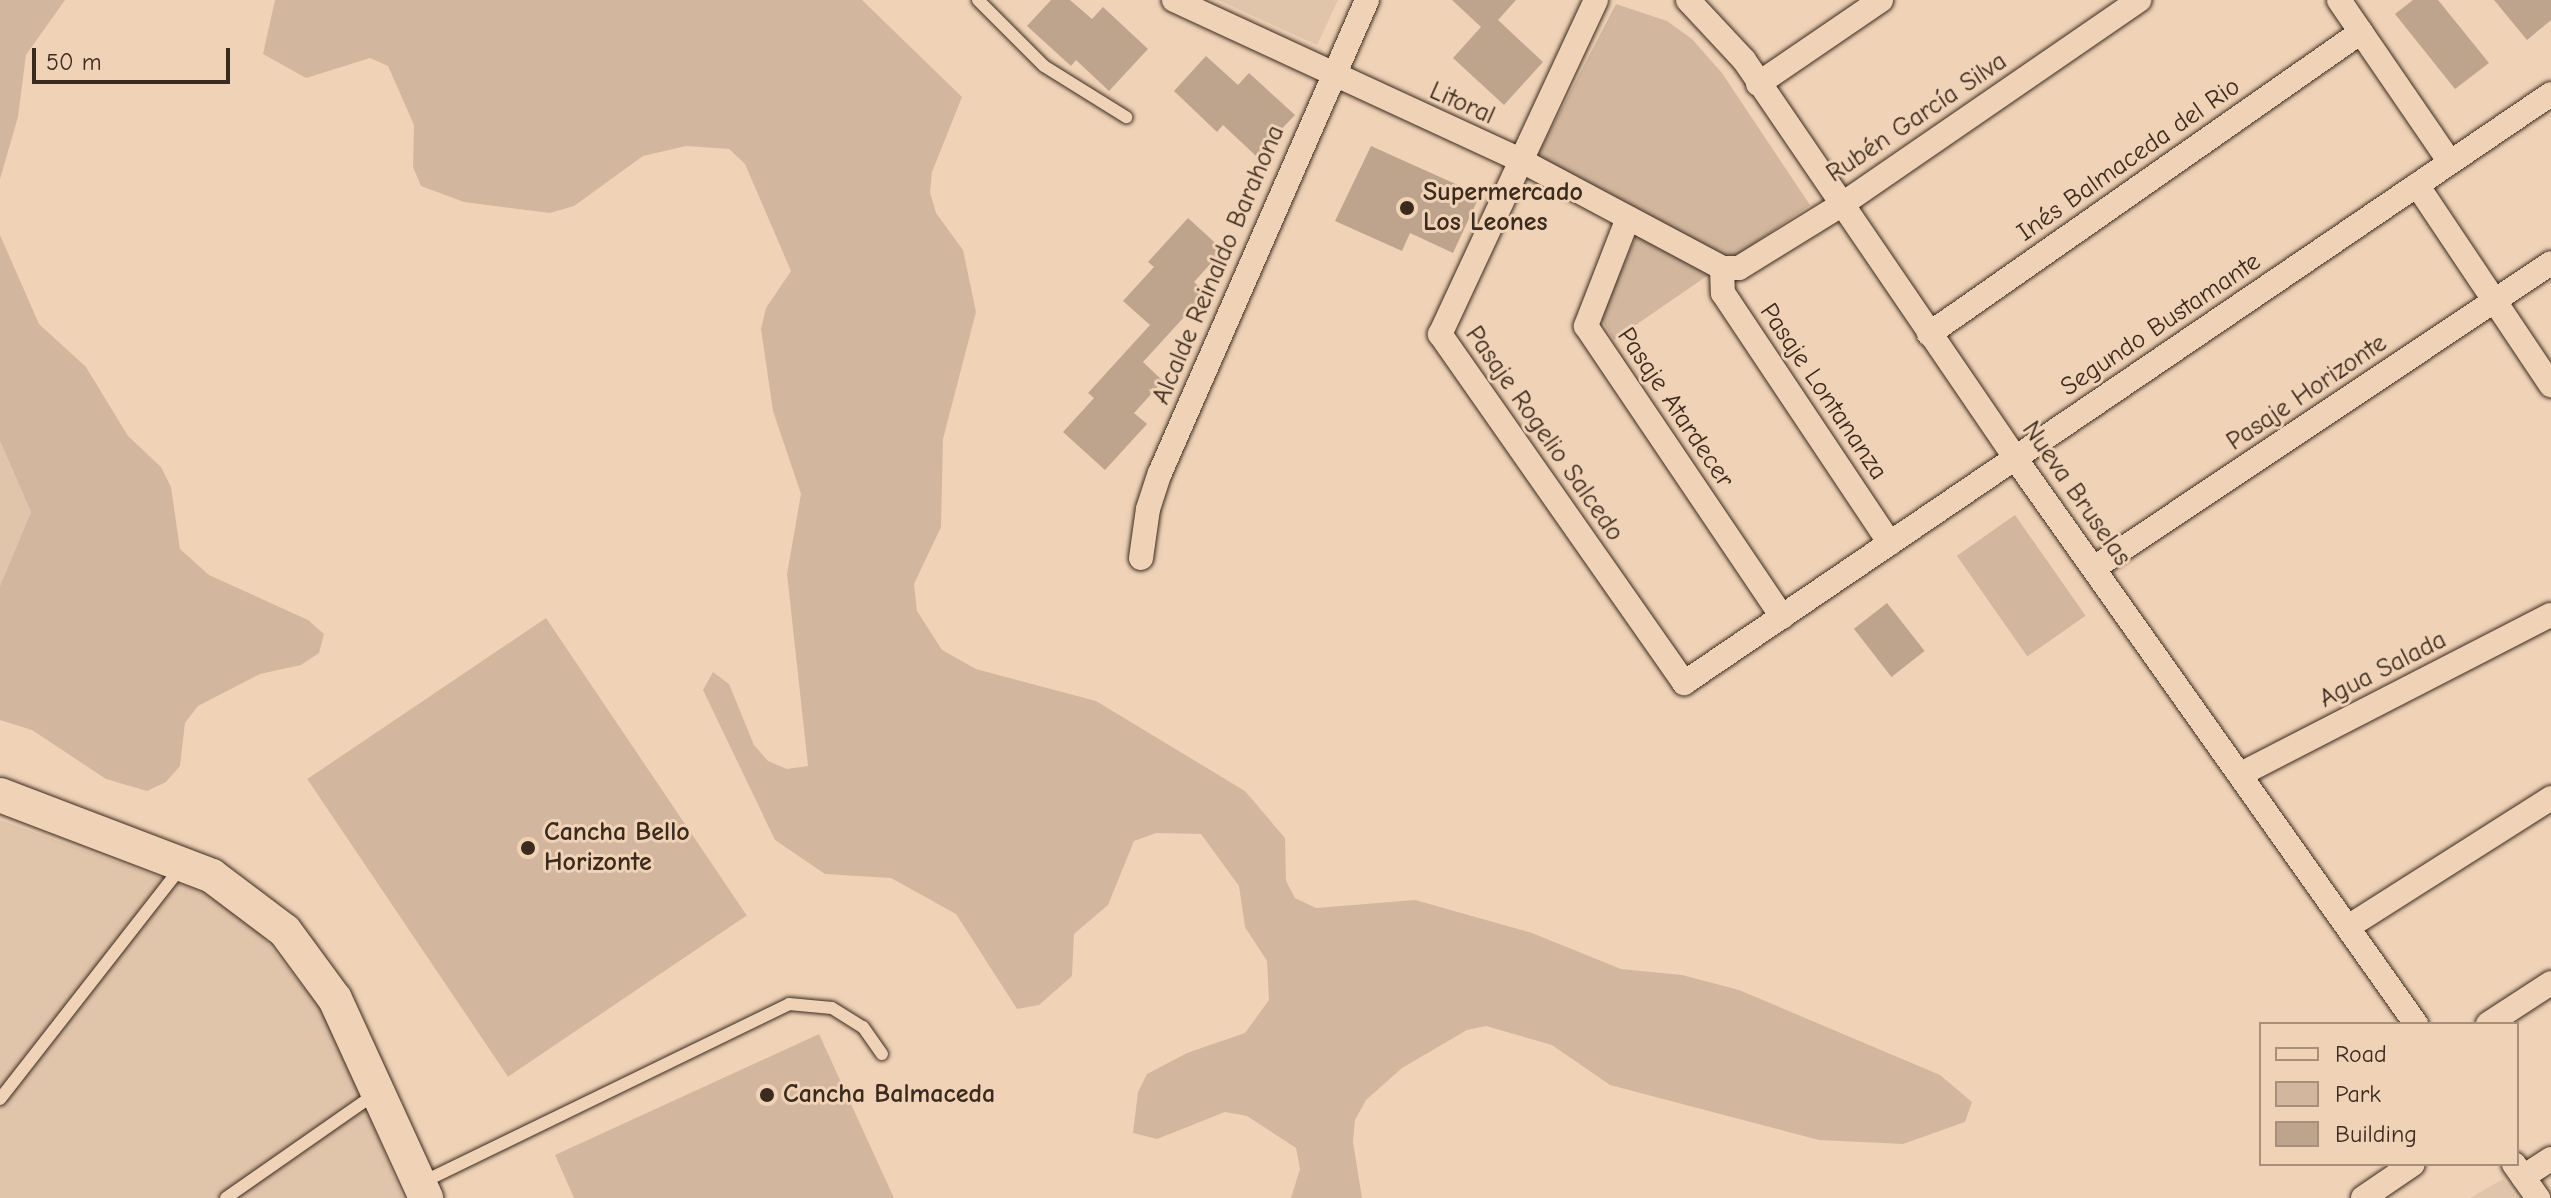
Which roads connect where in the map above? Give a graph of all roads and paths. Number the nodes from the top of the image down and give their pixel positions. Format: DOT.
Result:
graph roads {
  1 [pos="978,0"];
  2 [pos="1174,0"];
  3 [pos="1367,0"];
  4 [pos="1596,0"];
  5 [pos="1688,0"];
  6 [pos="1881,0"];
  7 [pos="2139,0"];
  8 [pos="2339,0"];
  9 [pos="2361,32"];
  10 [pos="1332,77"];
  11 [pos="1758,84"];
  12 [pos="2551,94"];
  13 [pos="1126,117"];
  14 [pos="1522,161"];
  15 [pos="2450,162"];
  16 [pos="2417,185"];
  17 [pos="1841,205"];
  18 [pos="1628,218"];
  19 [pos="2551,263"];
  20 [pos="1722,268"];
  21 [pos="2495,301"];
  22 [pos="1929,334"];
  23 [pos="2551,385"];
  24 [pos="2015,458"];
  25 [pos="1890,543"];
  26 [pos="1141,558"];
  27 [pos="2094,568"];
  28 [pos="2551,615"];
  29 [pos="1782,617"];
  30 [pos="1684,683"];
  31 [pos="2241,774"];
  32 [pos="0,795"];
  33 [pos="2551,798"];
  34 [pos="184,863"];
  35 [pos="2348,927"];
  36 [pos="2551,983"];
  37 [pos="2415,1022"];
  38 [pos="2491,1022"];
  39 [pos="882,1054"];
  40 [pos="378,1092"];
  41 [pos="0,1099"];
  42 [pos="2551,1159"];
  43 [pos="2410,1166"];
  44 [pos="2519,1171"];
  45 [pos="423,1191"];
  46 [pos="226,1198"];
  47 [pos="2363,1198"];
  48 [pos="2538,1198"];
  1 -- 13 [label="lane"];
  2 -- 10 [label="street, Litoral"];
  3 -- 10 [label="street, Alcalde Reinaldo Barahona"];
  4 -- 14 [label="street"];
  5 -- 11 [label="street, Nueva Bruselas"];
  6 -- 11 [label="street"];
  7 -- 17 [label="street, Rubén García Silva"];
  8 -- 9 [label="street"];
  9 -- 15 [label="street"];
  9 -- 22 [label="street, Inés Balmaceda del Rio"];
  10 -- 14 [label="street, Litoral"];
  10 -- 26 [label="street, Alcalde Reinaldo Barahona"];
  11 -- 17 [label="street, Nueva Bruselas"];
  12 -- 15 [label="street, Segundo Bustamante"];
  14 -- 18 [label="street, Litoral"];
  14 -- 30 [label="street, Pasaje Rogelio Salcedo"];
  15 -- 16 [label="street, Segundo Bustamante"];
  16 -- 21 [label="street"];
  16 -- 24 [label="street, Segundo Bustamante"];
  17 -- 20 [label="street, Rubén García Silva"];
  17 -- 22 [label="street, Nueva Bruselas"];
  18 -- 20 [label="street, Litoral"];
  18 -- 29 [label="street, Pasaje Atardecer"];
  19 -- 21 [label="street, Pasaje Horizonte"];
  20 -- 25 [label="street, Pasaje Lontananza"];
  21 -- 23 [label="street"];
  21 -- 27 [label="street, Pasaje Horizonte"];
  22 -- 24 [label="street, Nueva Bruselas"];
  24 -- 25 [label="street, Segundo Bustamante"];
  24 -- 27 [label="street, Nueva Bruselas"];
  25 -- 29 [label="street, Segundo Bustamante"];
  27 -- 31 [label="street, Nueva Bruselas"];
  28 -- 31 [label="street, Agua Salada"];
  29 -- 30 [label="street, Segundo Bustamante"];
  31 -- 35 [label="street, Nueva Bruselas"];
  32 -- 34 [label="street"];
  33 -- 35 [label="street"];
  34 -- 40 [label="street"];
  34 -- 41 [label="lane"];
  35 -- 37 [label="street, Nueva Bruselas"];
  36 -- 38 [label="street"];
  39 -- 45 [label="lane"];
  40 -- 45 [label="street"];
  40 -- 46 [label="lane"];
  42 -- 44 [label="street"];
  43 -- 47 [label="street"];
  44 -- 48 [label="street"];
}
